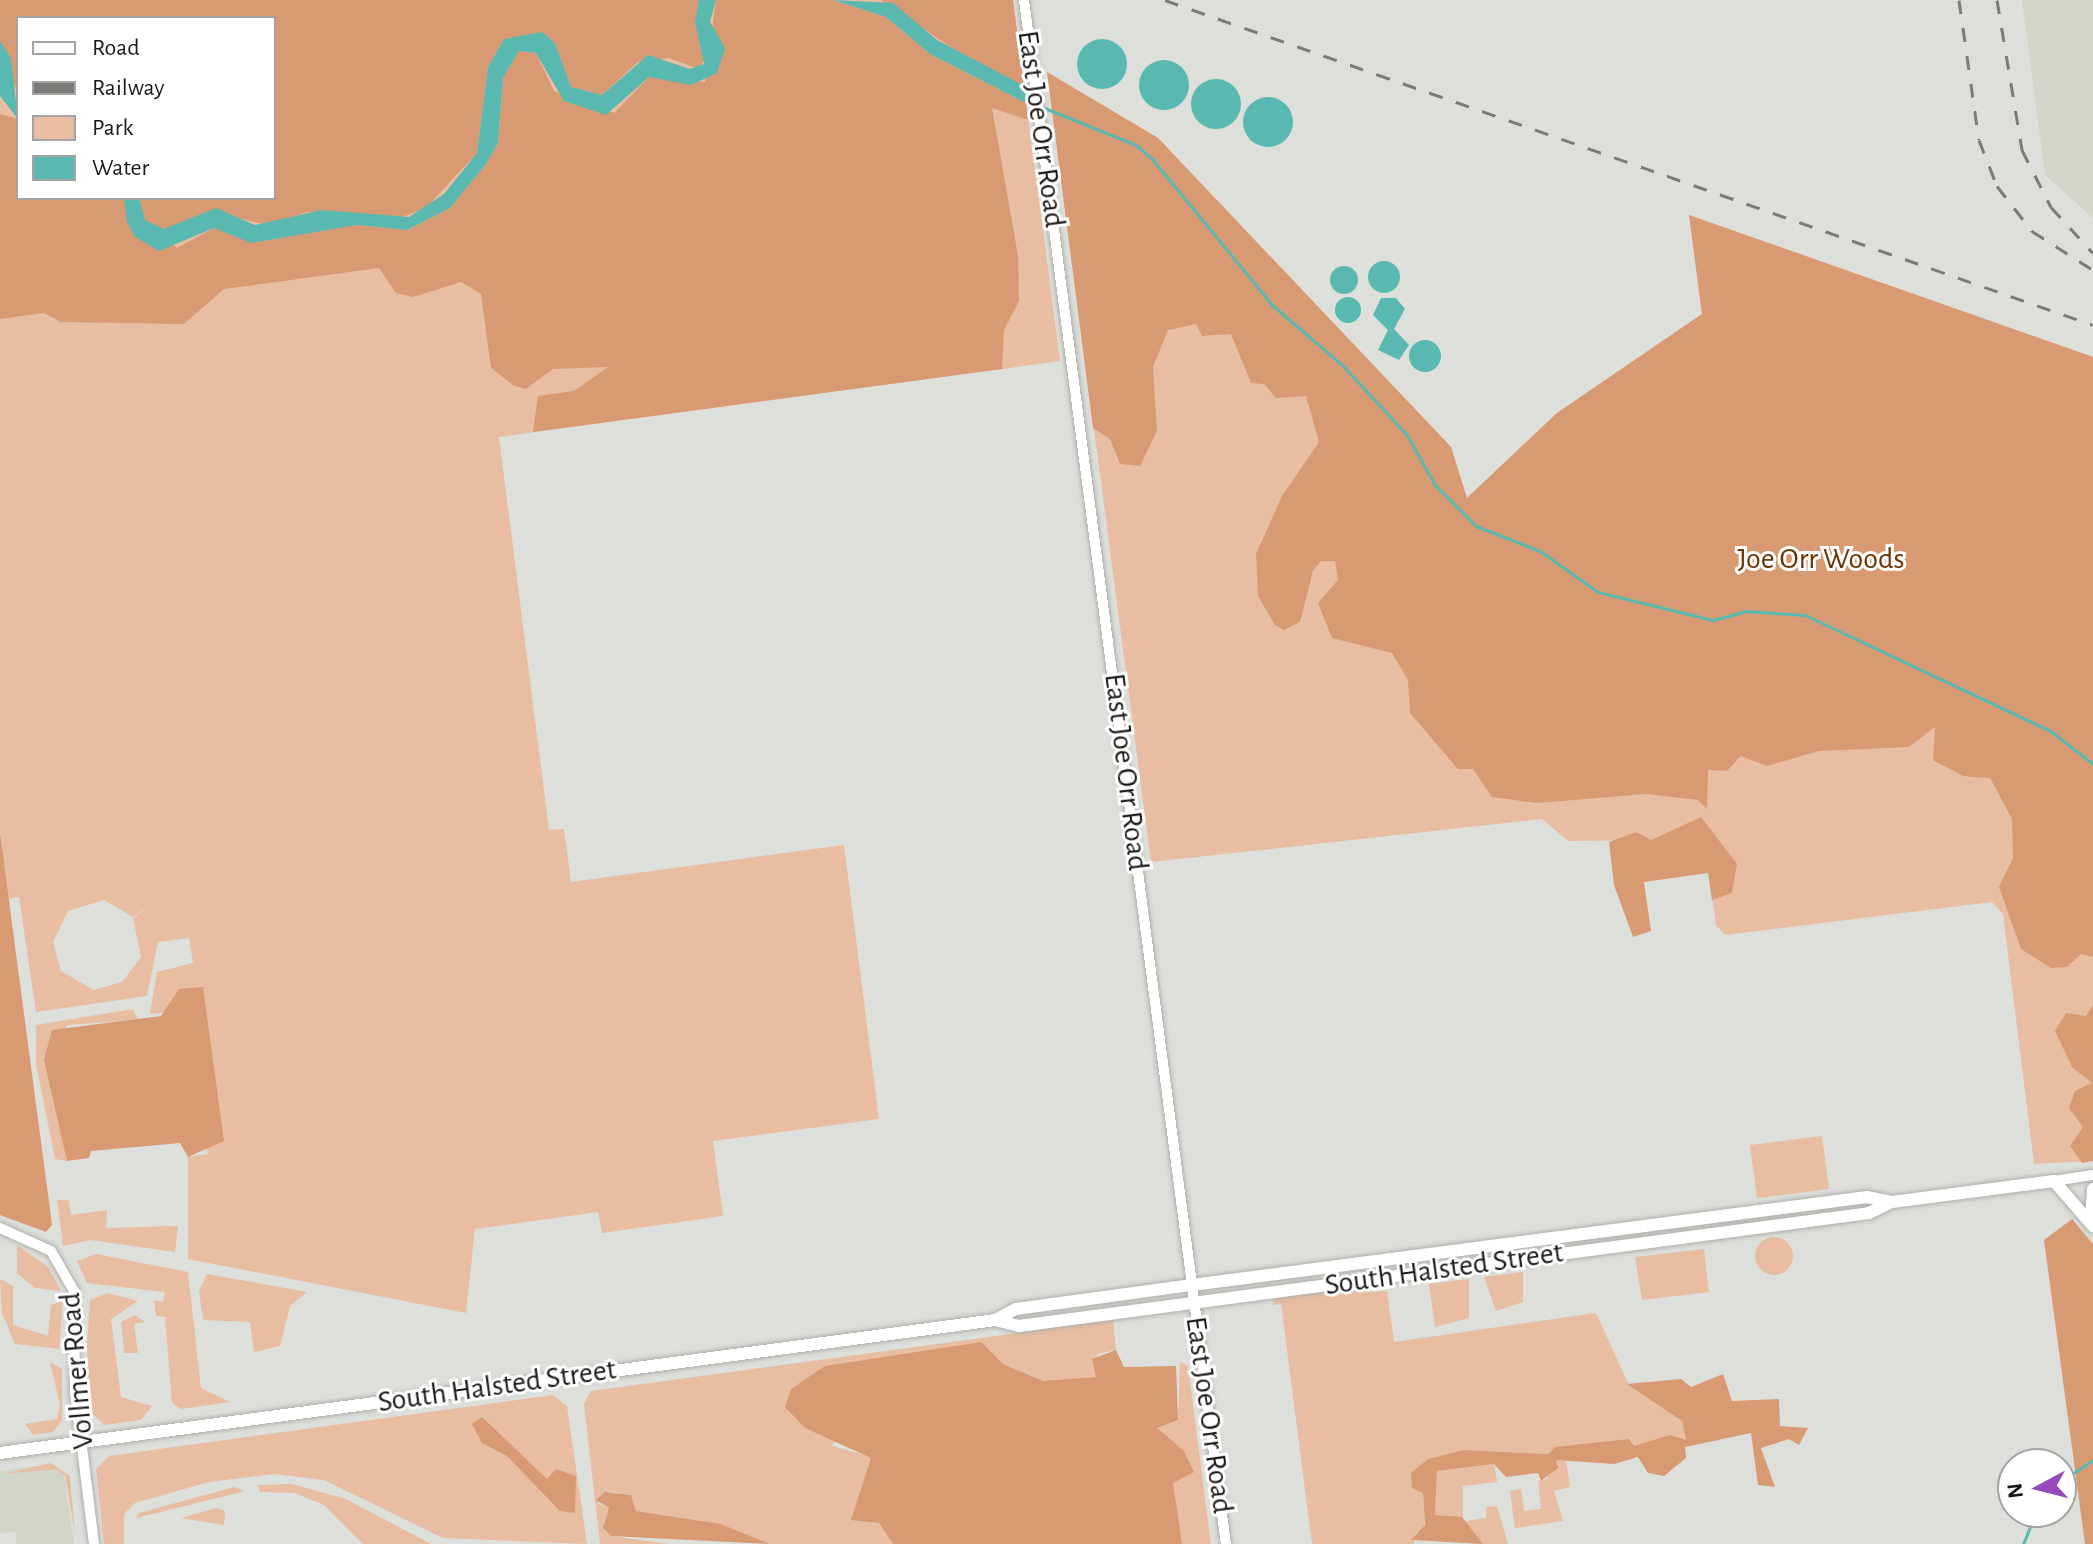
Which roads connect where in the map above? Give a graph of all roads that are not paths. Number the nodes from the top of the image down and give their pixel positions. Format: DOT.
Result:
graph roads {
  1 [pos="1024,0"];
  2 [pos="2093,1175"];
  3 [pos="2054,1181"];
  4 [pos="2093,1189"];
  5 [pos="1892,1202"];
  6 [pos="2093,1226"];
  7 [pos="0,1228"];
  8 [pos="1192,1285"];
  9 [pos="1194,1302"];
  10 [pos="995,1320"];
  11 [pos="82,1442"];
  12 [pos="0,1453"];
  13 [pos="94,1544"];
  14 [pos="1226,1544"];
  1 -- 8 [label="street, East Joe Orr Road"];
  2 -- 3 [label="street, South Halsted Street"];
  3 -- 5 [label="main road, South Halsted Street"];
  3 -- 6 [label="main road"];
  4 -- 6 [label="main road"];
  5 -- 8 [label="main road, South Halsted Street"];
  5 -- 9 [label="main road, South Halsted Street"];
  7 -- 11 [label="street, Vollmer Road"];
  8 -- 9 [label="street, East Joe Orr Road"];
  8 -- 10 [label="main road, South Halsted Street"];
  9 -- 10 [label="main road, South Halsted Street"];
  9 -- 14 [label="street, East Joe Orr Road"];
  10 -- 11 [label="main road, South Halsted Street"];
  11 -- 12 [label="main road, South Halsted Street"];
  11 -- 13 [label="street, Vollmer Road"];
}
